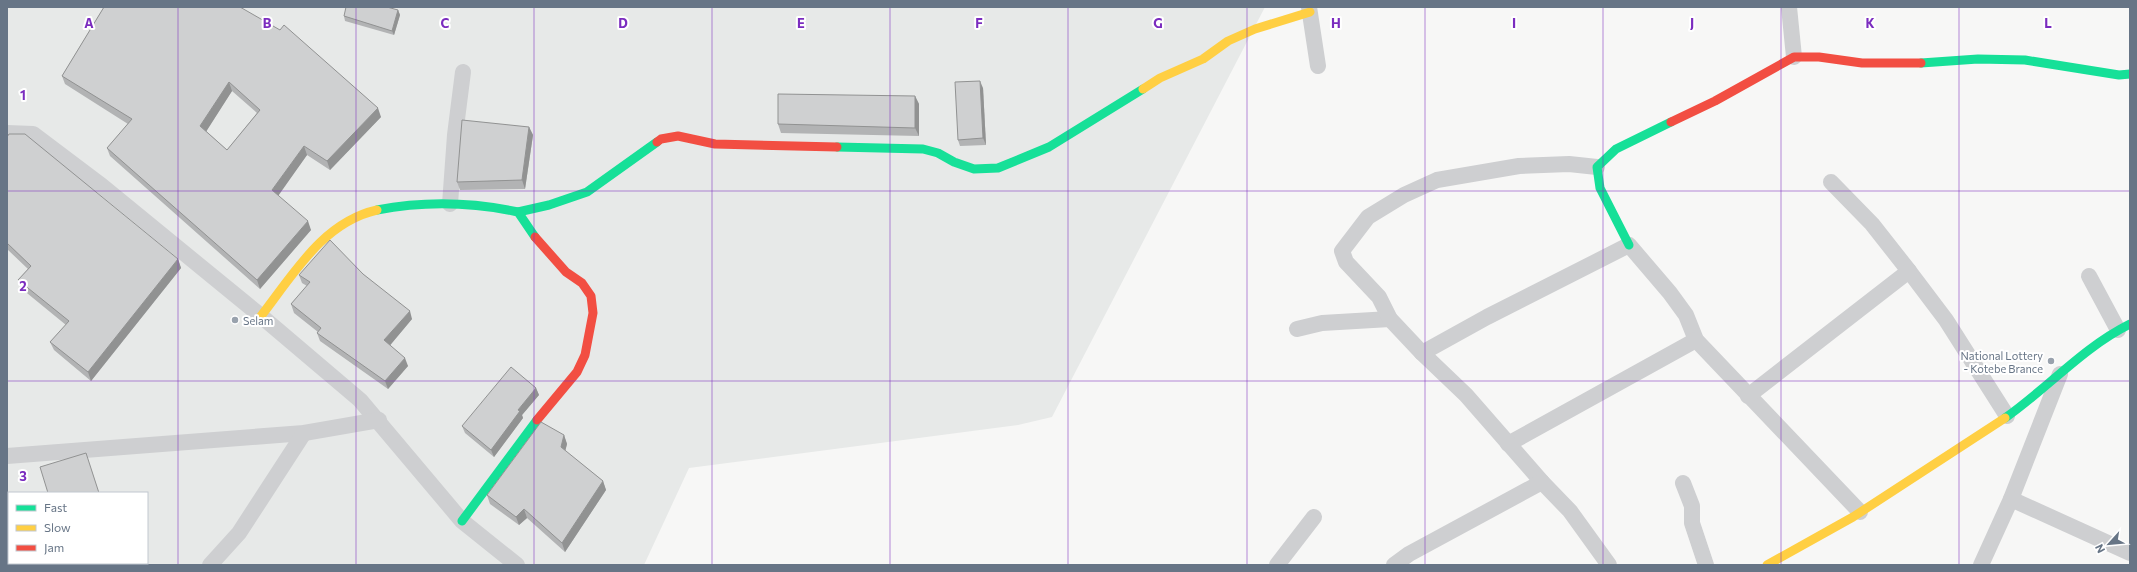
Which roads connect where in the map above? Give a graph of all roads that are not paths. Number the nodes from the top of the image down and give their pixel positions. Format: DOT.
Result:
graph roads {
  1 [pos="1789,7"];
  2 [pos="1310,9"];
  3 [pos="1794,57"];
  4 [pos="1318,66"];
  5 [pos="463,72"];
  6 [pos="2130,74"];
  7 [pos="7,133"];
  8 [pos="1597,167"];
  9 [pos="1831,182"];
  10 [pos="450,204"];
  11 [pos="518,212"];
  12 [pos="1629,245"];
  13 [pos="1909,271"];
  14 [pos="2089,276"];
  15 [pos="261,316"];
  16 [pos="1390,319"];
  17 [pos="2124,327"];
  18 [pos="1297,329"];
  19 [pos="1696,340"];
  20 [pos="1422,353"];
  21 [pos="2060,372"];
  22 [pos="1748,396"];
  23 [pos="2007,416"];
  24 [pos="379,420"];
  25 [pos="304,433"];
  26 [pos="1508,444"];
  27 [pos="7,456"];
  28 [pos="1542,482"];
  29 [pos="1683,483"];
  30 [pos="2011,499"];
  31 [pos="1860,512"];
  32 [pos="1314,517"];
  33 [pos="462,521"];
  34 [pos="2130,552"];
  35 [pos="1774,563"];
  36 [pos="210,565"];
  37 [pos="517,565"];
  38 [pos="1277,565"];
  39 [pos="1394,565"];
  40 [pos="1609,565"];
  41 [pos="1706,565"];
  42 [pos="1981,565"];
  1 -- 3 [label="street"];
  2 -- 4 [label="street"];
  2 -- 11 [label="street"];
  3 -- 6 [label="street"];
  3 -- 8 [label="street"];
  5 -- 10 [label="street"];
  7 -- 15 [label="street"];
  8 -- 12 [label="street"];
  8 -- 16 [label="street"];
  9 -- 13 [label="street"];
  10 -- 11 [label="street"];
  10 -- 15 [label="street"];
  11 -- 33 [label="street"];
  12 -- 19 [label="street"];
  12 -- 20 [label="street"];
  13 -- 22 [label="street"];
  13 -- 23 [label="street"];
  14 -- 17 [label="street"];
  15 -- 24 [label="street"];
  16 -- 18 [label="street"];
  16 -- 20 [label="street"];
  17 -- 21 [label="street"];
  19 -- 22 [label="street"];
  19 -- 26 [label="street"];
  20 -- 26 [label="street"];
  21 -- 23 [label="street"];
  21 -- 30 [label="street"];
  22 -- 31 [label="street"];
  23 -- 31 [label="street"];
  24 -- 25 [label="street"];
  24 -- 33 [label="street"];
  25 -- 27 [label="street"];
  25 -- 36 [label="street"];
  26 -- 28 [label="street"];
  28 -- 39 [label="street"];
  28 -- 40 [label="street"];
  29 -- 41 [label="street"];
  30 -- 34 [label="street"];
  30 -- 42 [label="street"];
  31 -- 35 [label="street"];
  32 -- 38 [label="street"];
  33 -- 37 [label="street"];
}
